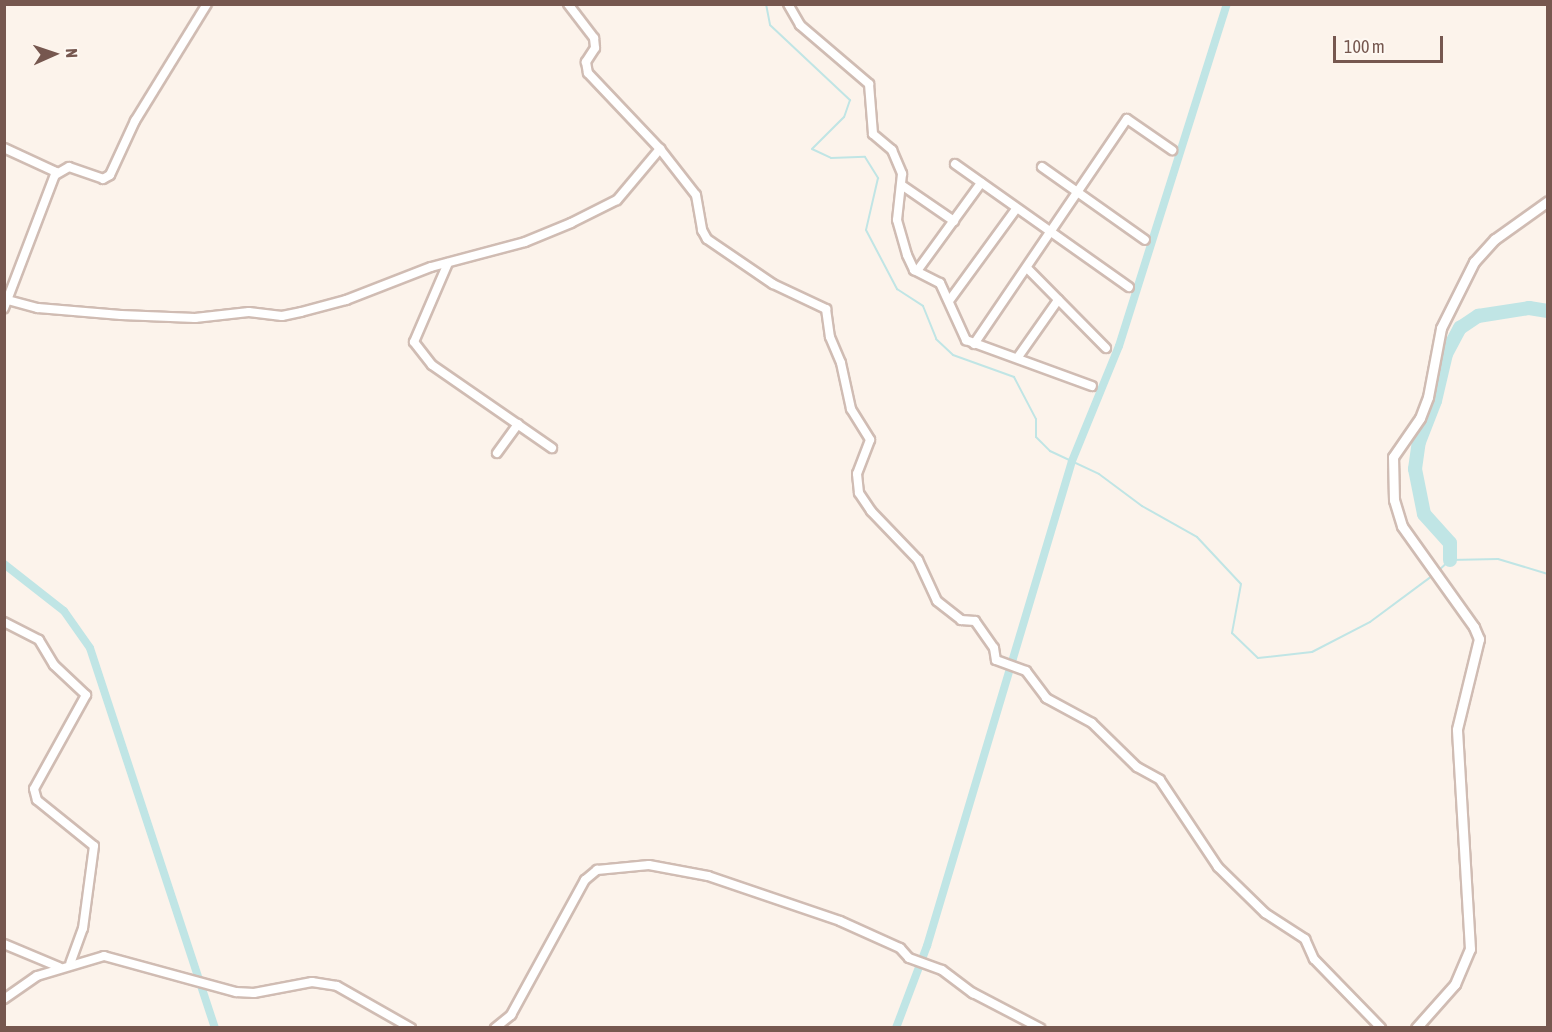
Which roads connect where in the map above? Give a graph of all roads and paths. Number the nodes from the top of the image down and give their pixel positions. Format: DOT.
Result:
graph roads {
  1 [pos="207,4"];
  2 [pos="568,4"];
  3 [pos="788,4"];
  4 [pos="4,148"];
  5 [pos="660,149"];
  6 [pos="1172,150"];
  7 [pos="955,164"];
  8 [pos="1042,167"];
  9 [pos="55,176"];
  10 [pos="981,183"];
  11 [pos="903,186"];
  12 [pos="1077,194"];
  13 [pos="1548,201"];
  14 [pos="1016,208"];
  15 [pos="954,221"];
  16 [pos="1052,234"];
  17 [pos="1145,240"];
  18 [pos="448,263"];
  19 [pos="1028,269"];
  20 [pos="917,271"];
  21 [pos="1129,287"];
  22 [pos="1058,300"];
  23 [pos="949,301"];
  24 [pos="6,302"];
  25 [pos="974,344"];
  26 [pos="1106,348"];
  27 [pos="1018,357"];
  28 [pos="1092,386"];
  29 [pos="518,424"];
  30 [pos="552,448"];
  31 [pos="497,453"];
  32 [pos="4,622"];
  33 [pos="4,944"];
  34 [pos="70,963"];
  35 [pos="59,967"];
  36 [pos="4,999"];
  37 [pos="411,1028"];
  38 [pos="495,1028"];
  39 [pos="1040,1028"];
  40 [pos="1382,1028"];
  41 [pos="1416,1028"];
  1 -- 9 [label="street"];
  2 -- 5 [label="street"];
  3 -- 11 [label="street"];
  4 -- 9 [label="street"];
  5 -- 18 [label="street"];
  5 -- 40 [label="street"];
  6 -- 12 [label="street"];
  7 -- 10 [label="street"];
  8 -- 12 [label="street"];
  9 -- 24 [label="street"];
  10 -- 14 [label="street"];
  10 -- 15 [label="street"];
  11 -- 15 [label="street"];
  11 -- 20 [label="street"];
  12 -- 16 [label="street"];
  12 -- 17 [label="street"];
  13 -- 41 [label="street"];
  14 -- 16 [label="street"];
  14 -- 23 [label="street"];
  15 -- 20 [label="street"];
  16 -- 19 [label="street"];
  16 -- 21 [label="street"];
  18 -- 24 [label="street"];
  18 -- 29 [label="street"];
  19 -- 22 [label="street"];
  19 -- 25 [label="street"];
  20 -- 23 [label="street"];
  22 -- 26 [label="street"];
  22 -- 27 [label="street"];
  23 -- 25 [label="street"];
  25 -- 27 [label="street"];
  27 -- 28 [label="street"];
  29 -- 30 [label="street"];
  29 -- 31 [label="street"];
  32 -- 34 [label="street"];
  33 -- 35 [label="street"];
  34 -- 35 [label="street"];
  34 -- 37 [label="street"];
  35 -- 36 [label="street"];
  38 -- 39 [label="street"];
}
